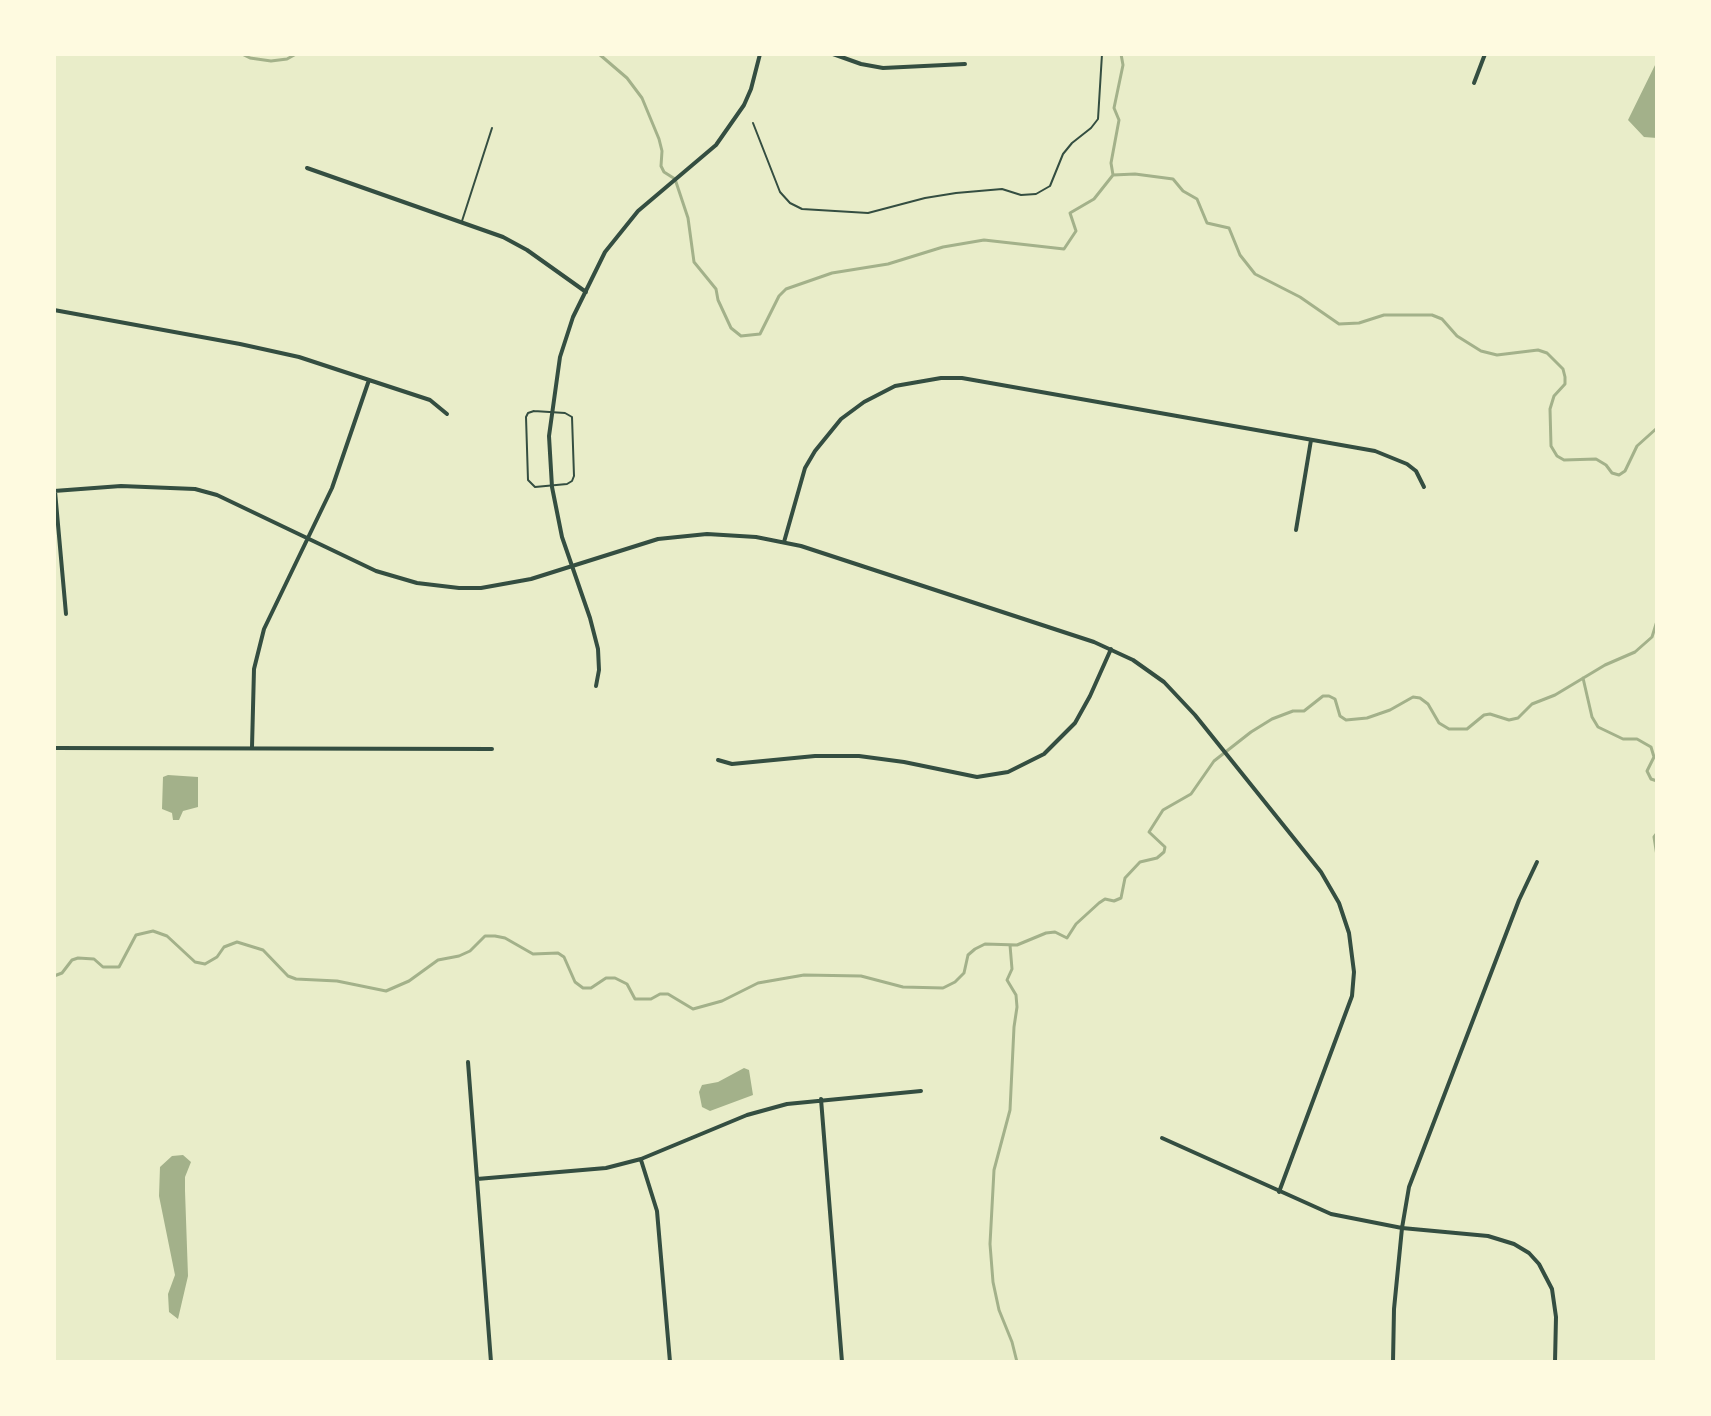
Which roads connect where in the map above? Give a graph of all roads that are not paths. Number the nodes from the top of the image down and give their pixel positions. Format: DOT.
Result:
graph roads {
  1 [pos="760,54"];
  2 [pos="833,54"];
  3 [pos="1485,54"];
  4 [pos="965,64"];
  5 [pos="1474,83"];
  6 [pos="492,128"];
  7 [pos="307,168"];
  8 [pos="462,222"];
  9 [pos="586,292"];
  10 [pos="54,310"];
  11 [pos="369,380"];
  12 [pos="551,412"];
  13 [pos="447,414"];
  14 [pos="1311,440"];
  15 [pos="552,487"];
  16 [pos="1424,487"];
  17 [pos="54,491"];
  18 [pos="1296,530"];
  19 [pos="309,539"];
  20 [pos="784,542"];
  21 [pos="572,566"];
  22 [pos="66,614"];
  23 [pos="1111,649"];
  24 [pos="596,686"];
  25 [pos="252,747"];
  26 [pos="54,748"];
  27 [pos="492,749"];
  28 [pos="718,760"];
  29 [pos="1537,862"];
  30 [pos="468,1062"];
  31 [pos="921,1091"];
  32 [pos="821,1099"];
  33 [pos="1162,1138"];
  34 [pos="641,1159"];
  35 [pos="477,1179"];
  36 [pos="1279,1192"];
  37 [pos="1402,1228"];
  38 [pos="491,1362"];
  39 [pos="670,1362"];
  40 [pos="842,1362"];
  41 [pos="1393,1362"];
  42 [pos="1555,1362"];
  1 -- 9 [label="street"];
  2 -- 4 [label="street"];
  3 -- 5 [label="street"];
  6 -- 8 [label="lane"];
  7 -- 8 [label="street"];
  8 -- 9 [label="street"];
  9 -- 12 [label="street"];
  10 -- 11 [label="street"];
  11 -- 13 [label="street"];
  11 -- 19 [label="street"];
  12 -- 15 [label="street"];
  12 -- 15 [label="lane"];
  12 -- 15 [label="lane"];
  14 -- 16 [label="street"];
  14 -- 18 [label="street"];
  14 -- 20 [label="street"];
  15 -- 21 [label="street"];
  17 -- 19 [label="street"];
  17 -- 22 [label="street"];
  19 -- 21 [label="street"];
  19 -- 25 [label="street"];
  20 -- 21 [label="street"];
  20 -- 23 [label="street"];
  21 -- 24 [label="street"];
  23 -- 28 [label="street"];
  23 -- 36 [label="street"];
  25 -- 26 [label="street"];
  25 -- 27 [label="street"];
  29 -- 37 [label="street"];
  30 -- 35 [label="street"];
  31 -- 32 [label="street"];
  32 -- 34 [label="street"];
  32 -- 40 [label="street"];
  33 -- 36 [label="street"];
  34 -- 35 [label="street"];
  34 -- 39 [label="street"];
  35 -- 38 [label="street"];
  36 -- 37 [label="street"];
  37 -- 41 [label="street"];
  37 -- 42 [label="street"];
}
